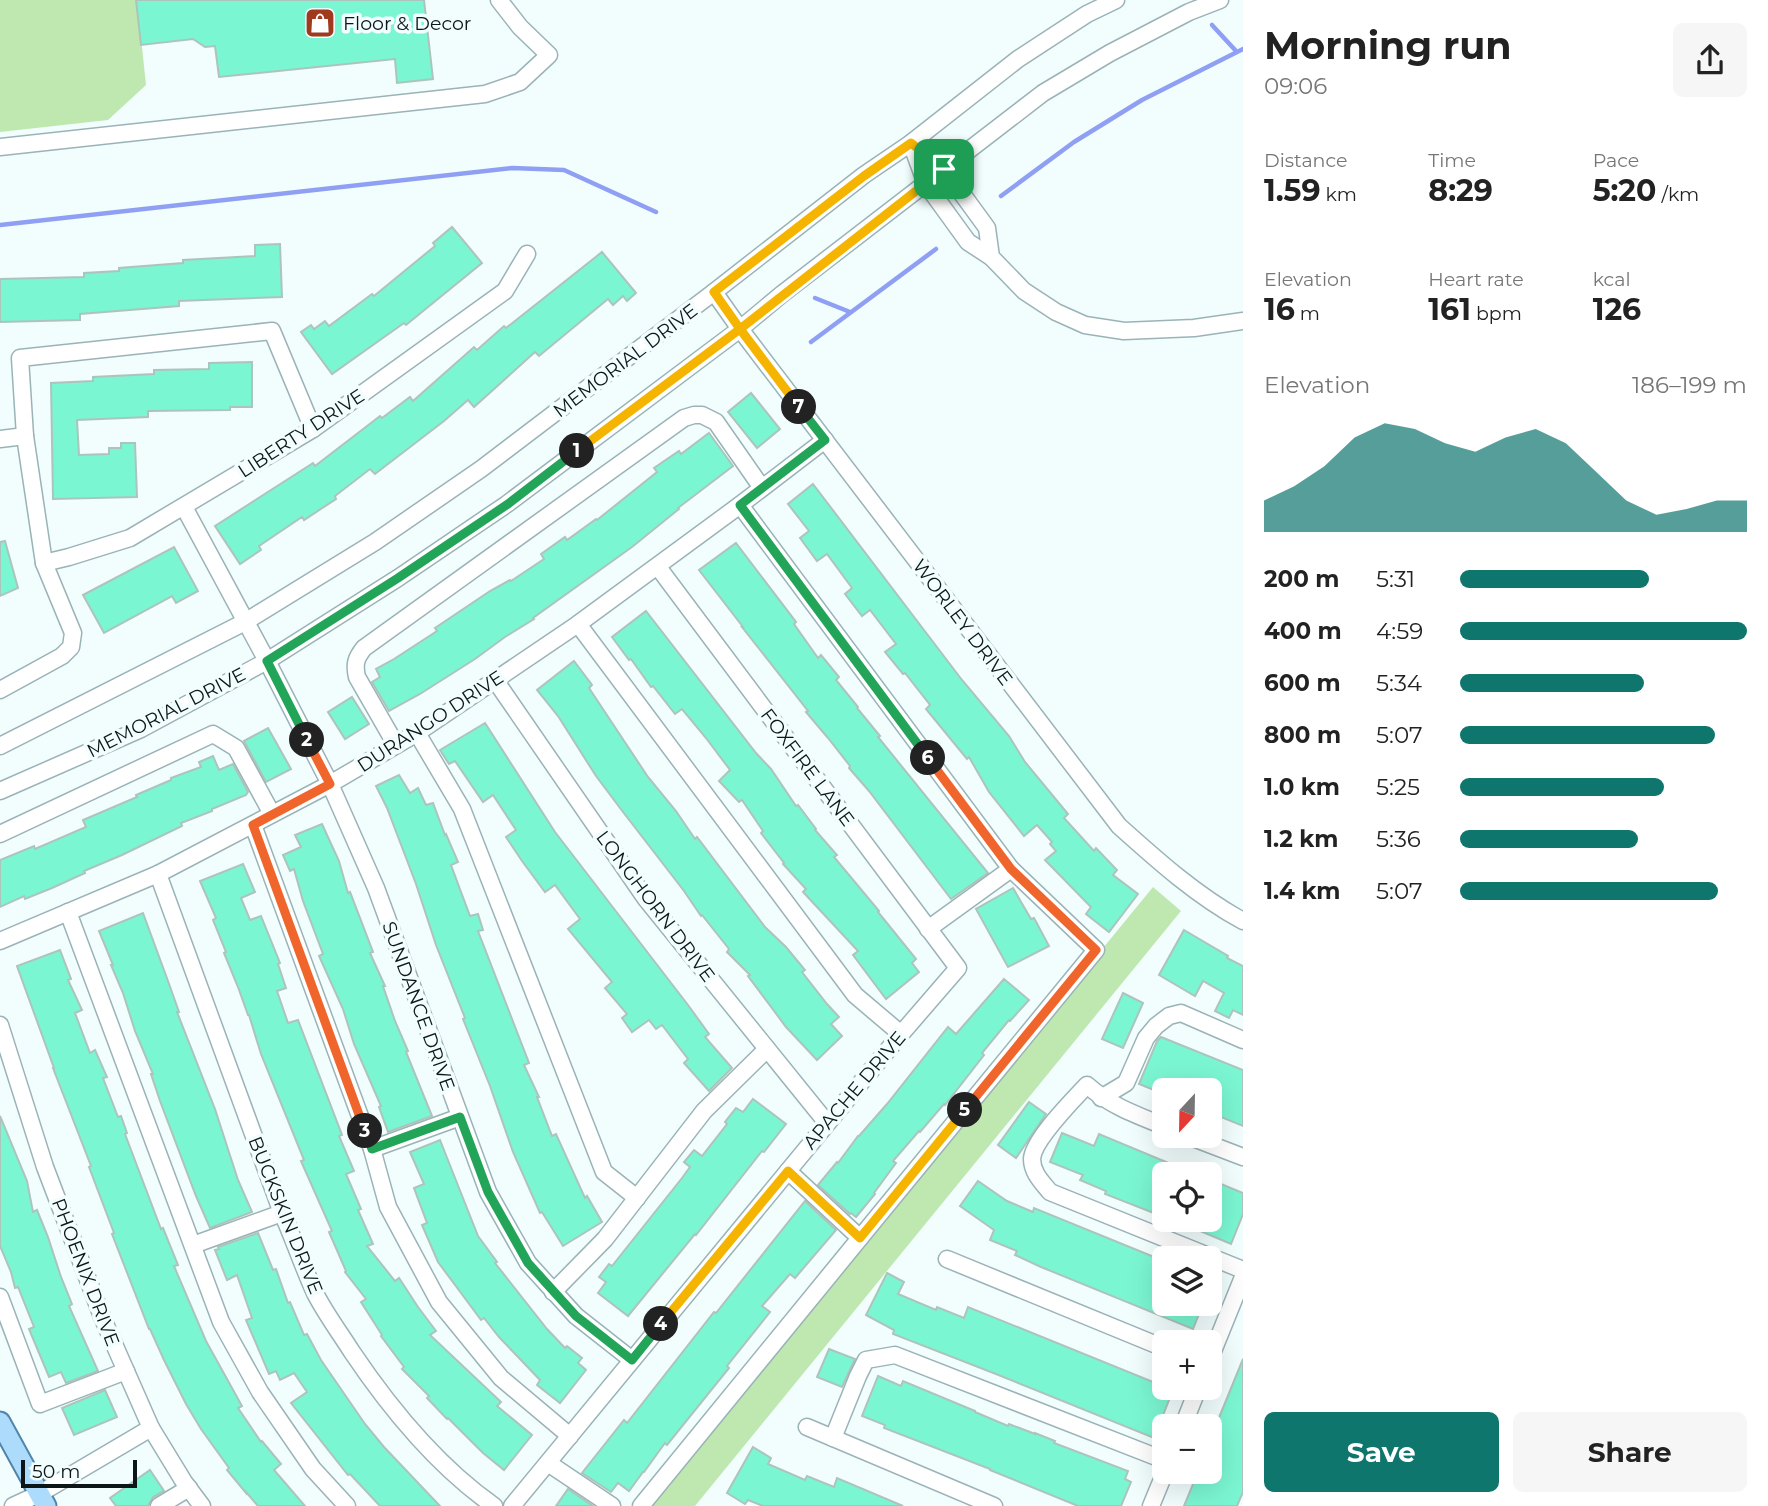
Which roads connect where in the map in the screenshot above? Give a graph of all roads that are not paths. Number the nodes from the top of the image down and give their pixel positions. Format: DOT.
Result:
graph roads {
  1 [pos="499,0"];
  2 [pos="1116,0"];
  3 [pos="1220,0"];
  4 [pos="911,143"];
  5 [pos="0,147"];
  6 [pos="944,169"];
  7 [pos="926,184"];
  8 [pos="527,254"];
  9 [pos="991,257"];
  10 [pos="714,292"];
  11 [pos="1243,321"];
  12 [pos="740,329"];
  13 [pos="313,429"];
  14 [pos="25,436"];
  15 [pos="0,439"];
  16 [pos="825,440"];
  17 [pos="762,488"];
  18 [pos="740,505"];
  19 [pos="184,507"];
  20 [pos="44,563"];
  21 [pos="658,567"];
  22 [pos="245,622"];
  23 [pos="578,624"];
  24 [pos="267,661"];
  25 [pos="495,680"];
  26 [pos="0,690"];
  27 [pos="417,733"];
  28 [pos="397,745"];
  29 [pos="0,746"];
  30 [pos="330,784"];
  31 [pos="0,791"];
  32 [pos="272,814"];
  33 [pos="253,825"];
  34 [pos="0,834"];
  35 [pos="1011,869"];
  36 [pos="158,874"];
  37 [pos="68,912"];
  38 [pos="1243,921"];
  39 [pos="929,929"];
  40 [pos="0,941"];
  41 [pos="958,968"];
  42 [pos="0,1025"];
  43 [pos="901,1034"];
  44 [pos="1243,1040"];
  45 [pos="767,1049"];
  46 [pos="1101,1098"];
  47 [pos="460,1117"];
  48 [pos="1152,1122"];
  49 [pos="827,1123"];
  50 [pos="1219,1148"];
  51 [pos="372,1149"];
  52 [pos="1243,1157"];
  53 [pos="788,1171"];
  54 [pos="637,1198"];
  55 [pos="282,1213"];
  56 [pos="860,1238"];
  57 [pos="193,1245"];
  58 [pos="947,1259"];
  59 [pos="1243,1270"];
  60 [pos="1243,1277"];
  61 [pos="553,1292"];
  62 [pos="0,1297"];
  63 [pos="1222,1330"];
  64 [pos="1152,1343"];
  65 [pos="632,1360"];
  66 [pos="126,1371"];
  67 [pos="0,1422"];
  68 [pos="807,1427"];
  69 [pos="151,1428"];
  70 [pos="570,1436"];
  71 [pos="833,1438"];
  72 [pos="1152,1455"];
  73 [pos="548,1462"];
  74 [pos="1160,1484"];
  75 [pos="189,1488"];
  76 [pos="43,1500"];
  77 [pos="13,1506"];
  78 [pos="159,1506"];
  79 [pos="202,1506"];
  80 [pos="347,1506"];
  81 [pos="494,1506"];
  82 [pos="512,1506"];
  83 [pos="612,1506"];
  84 [pos="641,1506"];
  85 [pos="994,1506"];
  86 [pos="1151,1506"];
  1 -- 5 [label="street"];
  2 -- 4 [label="street, MEMORIAL DRIVE"];
  3 -- 6 [label="street, MEMORIAL DRIVE"];
  4 -- 6 [label="street"];
  4 -- 7 [label="street"];
  4 -- 10 [label="street, MEMORIAL DRIVE"];
  6 -- 7 [label="street, MEMORIAL DRIVE"];
  6 -- 9 [label="street"];
  7 -- 9 [label="street"];
  7 -- 12 [label="street, MEMORIAL DRIVE"];
  8 -- 13 [label="street, LIBERTY DRIVE"];
  9 -- 11 [label="street"];
  10 -- 12 [label="street, WORLEY DRIVE"];
  10 -- 22 [label="street, MEMORIAL DRIVE"];
  12 -- 16 [label="street, WORLEY DRIVE"];
  12 -- 24 [label="street, MEMORIAL DRIVE"];
  13 -- 14 [label="street"];
  13 -- 19 [label="street, LIBERTY DRIVE"];
  14 -- 15 [label="street"];
  14 -- 20 [label="street"];
  16 -- 17 [label="street, DURANGO DRIVE"];
  16 -- 38 [label="street, WORLEY DRIVE"];
  17 -- 18 [label="street, DURANGO DRIVE"];
  17 -- 28 [label="street"];
  18 -- 21 [label="street, DURANGO DRIVE"];
  18 -- 35 [label="street"];
  19 -- 20 [label="street, LIBERTY DRIVE"];
  19 -- 22 [label="street, SUNDANCE DRIVE"];
  20 -- 26 [label="street"];
  21 -- 23 [label="street, DURANGO DRIVE"];
  21 -- 39 [label="street, FOXFIRE LANE"];
  22 -- 24 [label="street, SUNDANCE DRIVE"];
  22 -- 29 [label="street, MEMORIAL DRIVE"];
  23 -- 25 [label="street, DURANGO DRIVE"];
  23 -- 43 [label="street"];
  24 -- 30 [label="street, SUNDANCE DRIVE"];
  24 -- 31 [label="street, MEMORIAL DRIVE"];
  25 -- 27 [label="street, DURANGO DRIVE"];
  25 -- 45 [label="street, LONGHORN DRIVE"];
  27 -- 28 [label="street, DURANGO DRIVE"];
  27 -- 54 [label="street"];
  28 -- 30 [label="street, DURANGO DRIVE"];
  30 -- 32 [label="street, DURANGO DRIVE"];
  30 -- 47 [label="street, SUNDANCE DRIVE"];
  32 -- 33 [label="street, DURANGO DRIVE"];
  32 -- 34 [label="street"];
  33 -- 36 [label="street, DURANGO DRIVE"];
  33 -- 51 [label="street"];
  35 -- 39 [label="street"];
  35 -- 56 [label="street"];
  36 -- 37 [label="street, DURANGO DRIVE"];
  36 -- 55 [label="street, BUCKSKIN DRIVE"];
  37 -- 40 [label="street, DURANGO DRIVE"];
  37 -- 57 [label="street"];
  39 -- 41 [label="street, FOXFIRE LANE"];
  41 -- 43 [label="street, APACHE DRIVE"];
  42 -- 66 [label="street, PHOENIX DRIVE"];
  43 -- 49 [label="street, APACHE DRIVE"];
  44 -- 46 [label="street"];
  45 -- 49 [label="street, LONGHORN DRIVE"];
  45 -- 54 [label="street"];
  46 -- 48 [label="street"];
  46 -- 59 [label="street"];
  47 -- 51 [label="street"];
  47 -- 61 [label="street, SUNDANCE DRIVE"];
  49 -- 53 [label="street, APACHE DRIVE"];
  50 -- 52 [label="street"];
  51 -- 70 [label="street"];
  53 -- 56 [label="street"];
  53 -- 65 [label="street, APACHE DRIVE"];
  54 -- 61 [label="street"];
  55 -- 57 [label="street"];
  55 -- 81 [label="street, BUCKSKIN DRIVE"];
  56 -- 84 [label="street"];
  57 -- 80 [label="street"];
  58 -- 64 [label="street"];
  60 -- 63 [label="street"];
  61 -- 65 [label="street, SUNDANCE DRIVE"];
  62 -- 66 [label="street"];
  65 -- 70 [label="street, APACHE DRIVE"];
  66 -- 69 [label="street, PHOENIX DRIVE"];
  67 -- 76 [label="main road"];
  68 -- 71 [label="street"];
  69 -- 75 [label="street, PHOENIX DRIVE"];
  69 -- 76 [label="street"];
  70 -- 73 [label="street, APACHE DRIVE"];
  71 -- 72 [label="street"];
  71 -- 85 [label="street"];
  73 -- 82 [label="street, APACHE DRIVE"];
  73 -- 83 [label="street"];
  74 -- 86 [label="street"];
  75 -- 78 [label="street"];
  75 -- 79 [label="street, PHOENIX DRIVE"];
  76 -- 77 [label="street"];
}
